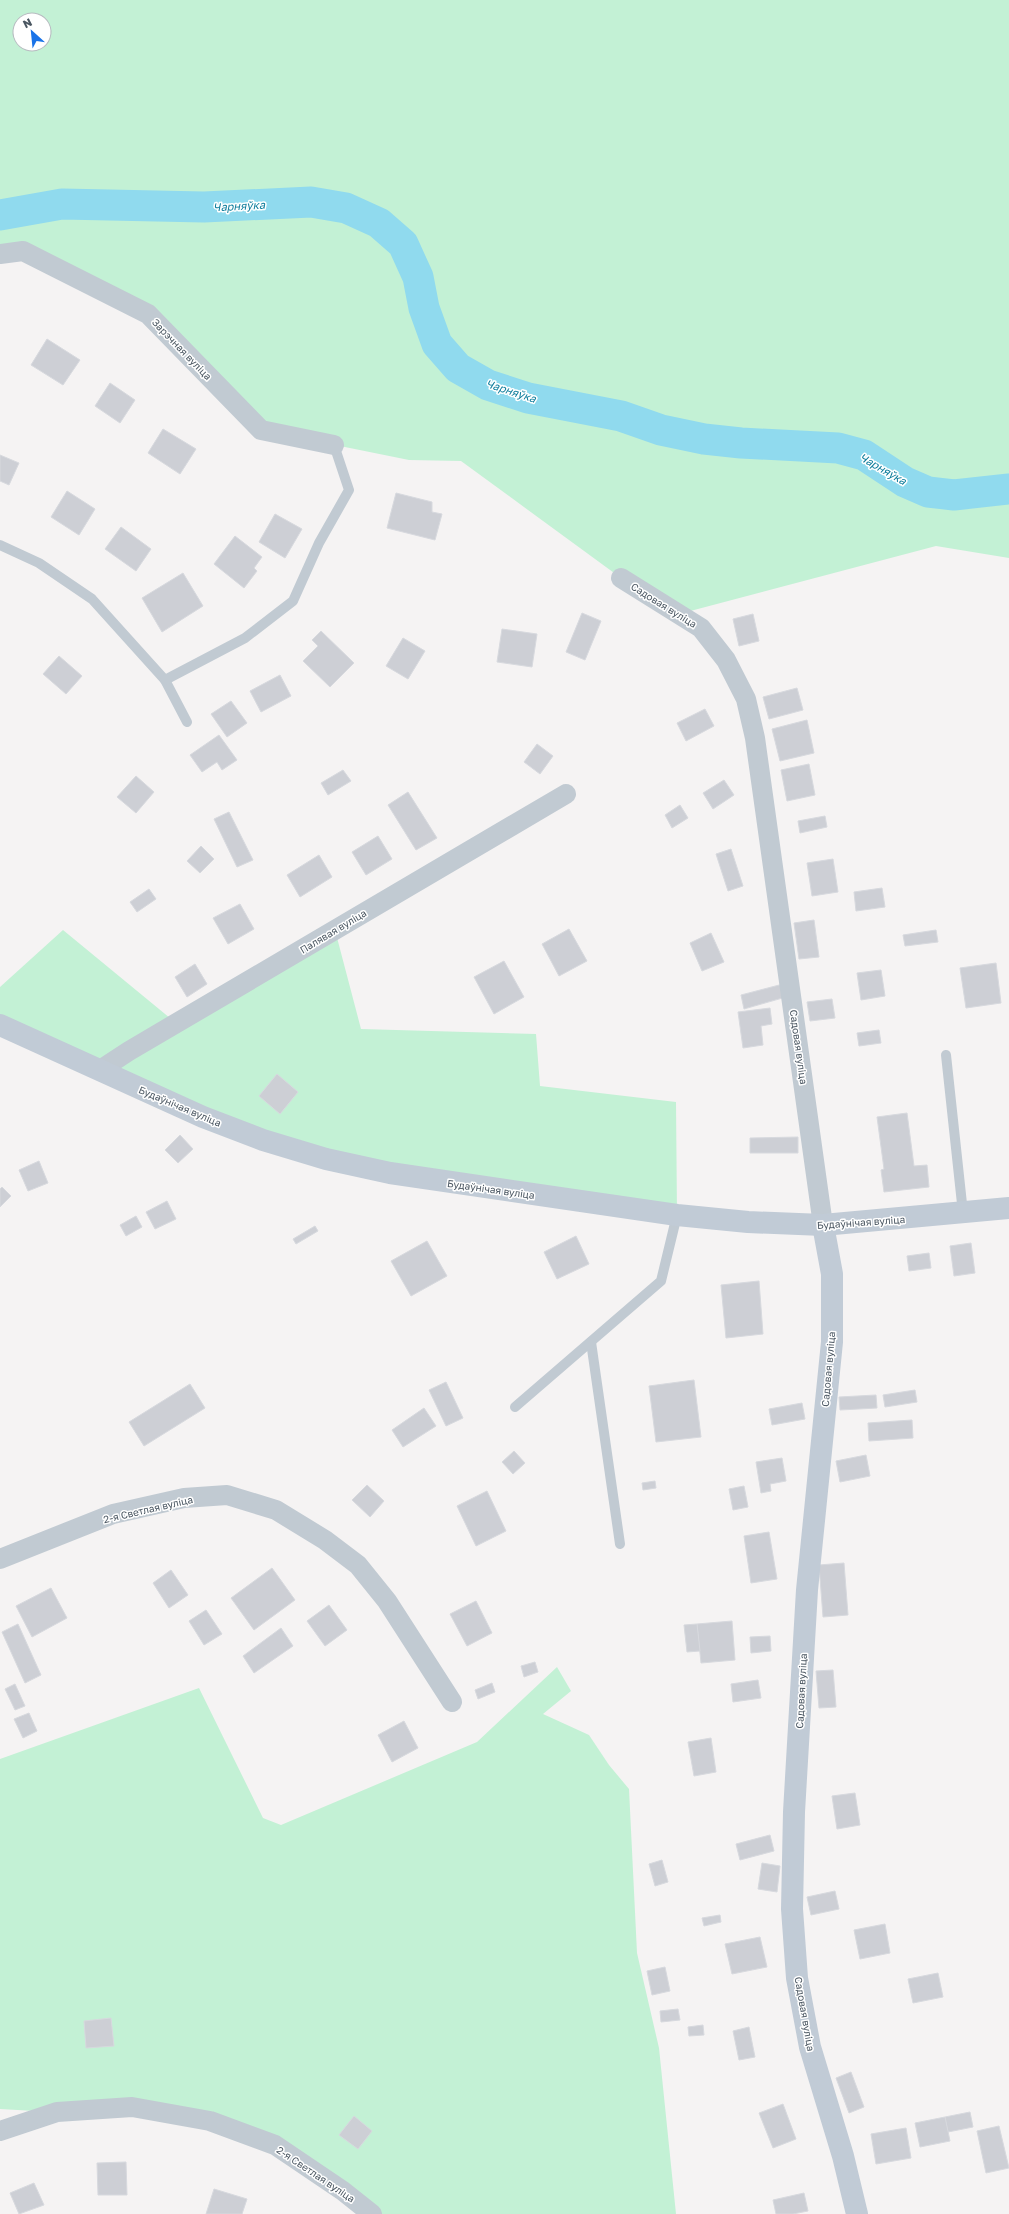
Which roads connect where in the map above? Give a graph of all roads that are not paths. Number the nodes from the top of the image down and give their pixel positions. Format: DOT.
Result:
graph roads {
  1 [pos="0,254"];
  2 [pos="334,445"];
  3 [pos="0,545"];
  4 [pos="621,578"];
  5 [pos="165,680"];
  6 [pos="187,722"];
  7 [pos="566,794"];
  8 [pos="0,1025"];
  9 [pos="946,1055"];
  10 [pos="100,1070"];
  11 [pos="1009,1208"];
  12 [pos="963,1213"];
  13 [pos="677,1215"];
  14 [pos="823,1226"];
  15 [pos="591,1342"];
  16 [pos="515,1407"];
  17 [pos="620,1544"];
  18 [pos="0,1558"];
  19 [pos="452,1702"];
  20 [pos="0,2131"];
  21 [pos="372,2214"];
  22 [pos="857,2214"];
  1 -- 2 [label="street, Зарэчная вуліца"];
  2 -- 5 [label="lane"];
  3 -- 5 [label="lane"];
  4 -- 14 [label="street, Садовая вуліца"];
  5 -- 6 [label="lane"];
  7 -- 10 [label="street, Палявая вуліца"];
  8 -- 10 [label="main road, Будаўнічая вуліца"];
  9 -- 12 [label="lane"];
  10 -- 13 [label="main road, Будаўнічая вуліца"];
  11 -- 12 [label="main road, Будаўнічая вуліца"];
  12 -- 14 [label="main road, Будаўнічая вуліца"];
  13 -- 14 [label="main road, Будаўнічая вуліца"];
  13 -- 15 [label="lane"];
  14 -- 22 [label="main road, Садовая вуліца"];
  15 -- 16 [label="lane"];
  15 -- 17 [label="lane"];
  18 -- 19 [label="street, 2-я Светлая вуліца"];
  20 -- 21 [label="street, 2-я Светлая вуліца"];
}
